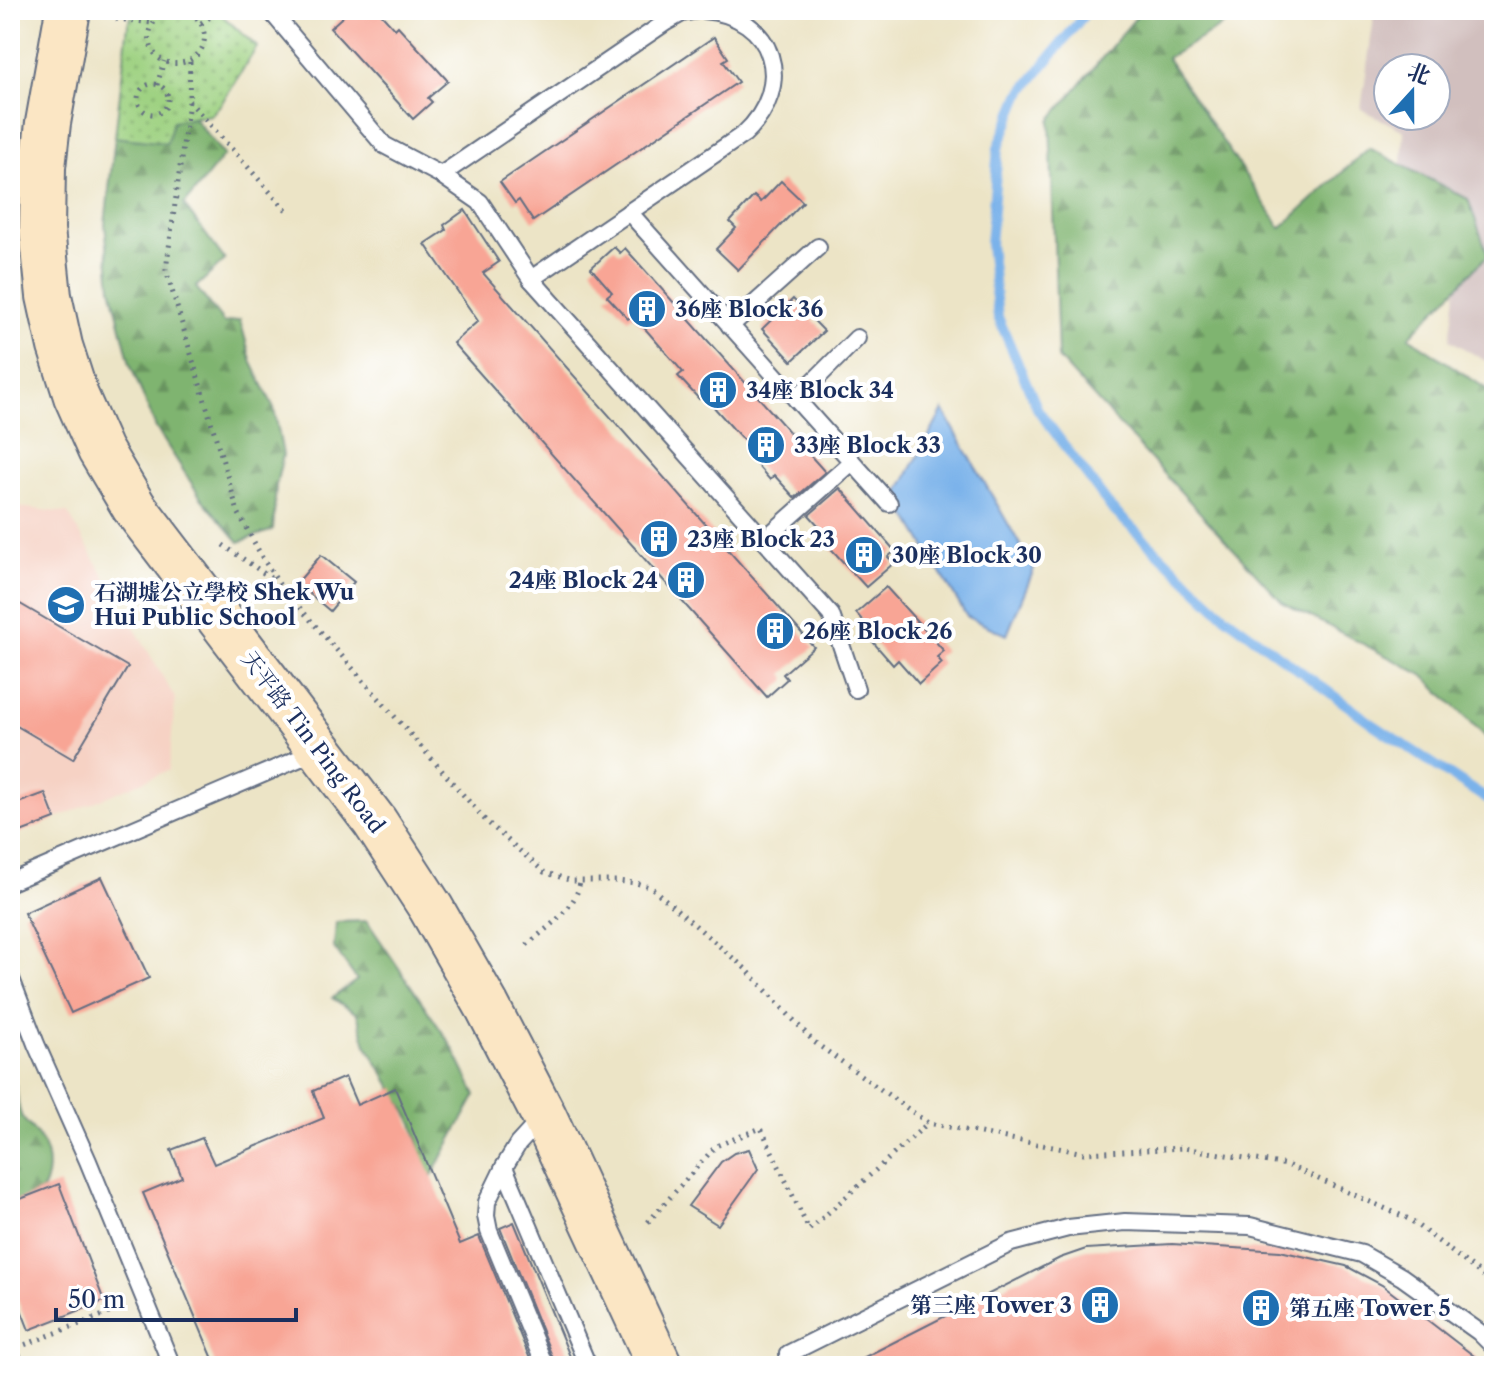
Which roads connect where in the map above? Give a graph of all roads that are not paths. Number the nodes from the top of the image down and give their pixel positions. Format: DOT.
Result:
graph roads {
  1 [pos="68,10"];
  2 [pos="270,10"];
  3 [pos="700,10"];
  4 [pos="441,175"];
  5 [pos="629,212"];
  6 [pos="818,247"];
  7 [pos="531,279"];
  8 [pos="730,326"];
  9 [pos="857,338"];
  10 [pos="796,399"];
  11 [pos="852,462"];
  12 [pos="889,503"];
  13 [pos="764,540"];
  14 [pos="856,689"];
  15 [pos="320,749"];
  16 [pos="10,882"];
  17 [pos="10,976"];
  18 [pos="544,1116"];
  19 [pos="504,1167"];
  20 [pos="1494,1347"];
  21 [pos="788,1354"];
  22 [pos="172,1366"];
  23 [pos="545,1366"];
  24 [pos="588,1366"];
  25 [pos="660,1366"];
  1 -- 15 [label="street, 天平路 Tin Ping Road"];
  2 -- 4 [label="lane"];
  3 -- 4 [label="lane"];
  3 -- 5 [label="lane"];
  4 -- 7 [label="lane"];
  5 -- 7 [label="lane"];
  5 -- 8 [label="lane"];
  6 -- 8 [label="lane"];
  7 -- 13 [label="lane"];
  8 -- 10 [label="lane"];
  9 -- 10 [label="lane"];
  10 -- 11 [label="lane"];
  11 -- 12 [label="lane"];
  11 -- 13 [label="lane"];
  13 -- 14 [label="lane"];
  15 -- 16 [label="lane"];
  15 -- 18 [label="street, 天平路 Tin Ping Road"];
  17 -- 22 [label="lane"];
  18 -- 19 [label="lane"];
  18 -- 25 [label="street, 天平路 Tin Ping Road"];
  19 -- 23 [label="lane"];
  19 -- 24 [label="lane"];
  20 -- 21 [label="lane"];
}
